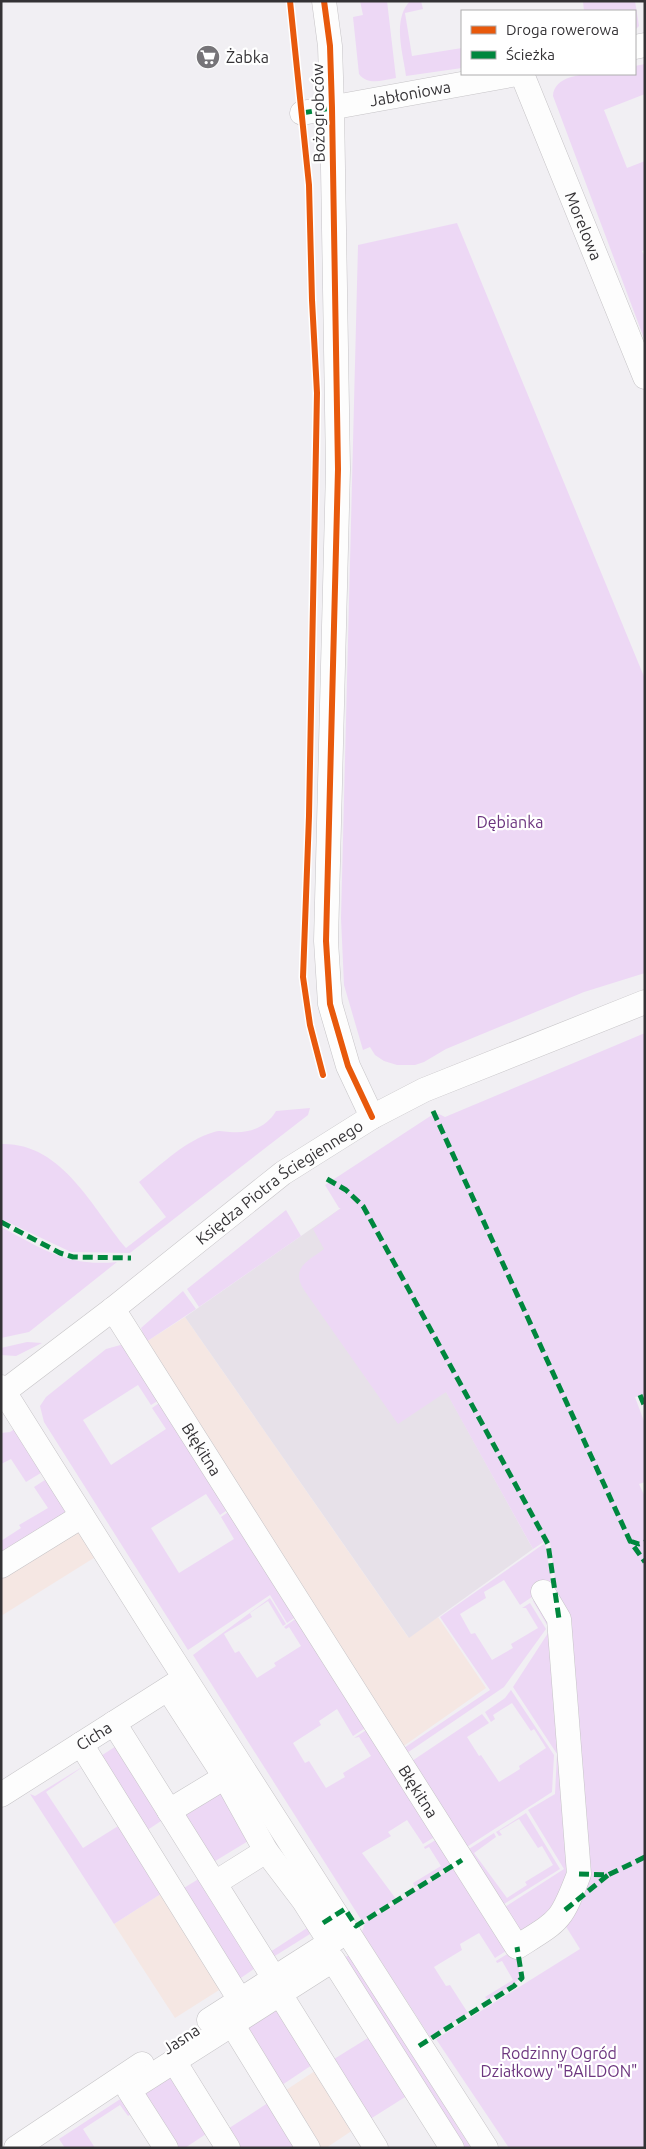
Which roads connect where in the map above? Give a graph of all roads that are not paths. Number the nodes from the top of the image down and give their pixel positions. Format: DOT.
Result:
graph roads {
  1 [pos="324,1"];
  2 [pos="513,75"];
  3 [pos="522,75"];
  4 [pos="332,108"];
  5 [pos="302,113"];
  6 [pos="645,377"];
  7 [pos="645,1002"];
  8 [pos="372,1117"];
  9 [pos="113,1309"];
  10 [pos="3,1391"];
  11 [pos="82,1516"];
  12 [pos="1,1566"];
  13 [pos="543,1592"];
  14 [pos="177,1683"];
  15 [pos="114,1723"];
  16 [pos="81,1744"];
  17 [pos="225,1778"];
  18 [pos="1,1795"];
  19 [pos="169,1811"];
  20 [pos="266,1851"];
  21 [pos="215,1883"];
  22 [pos="339,1937"];
  23 [pos="277,1986"];
  24 [pos="240,2000"];
  25 [pos="232,2024"];
  26 [pos="174,2061"];
  27 [pos="16,2148"];
  28 [pos="166,2148"];
  29 [pos="228,2148"];
  30 [pos="308,2148"];
  31 [pos="376,2148"];
  32 [pos="452,2148"];
  33 [pos="486,2148"];
  1 -- 4 [label="street, Bożogrobców"];
  2 -- 4 [label="street, Jabłoniowa"];
  3 -- 6 [label="street, Morelowa"];
  4 -- 5 [label="street, Bożogrobców"];
  4 -- 8 [label="street, Bożogrobców"];
  7 -- 8 [label="street, Księdza Piotra Ściegiennego"];
  8 -- 9 [label="street, Księdza Piotra Ściegiennego"];
  9 -- 10 [label="street, Księdza Piotra Ściegiennego"];
  9 -- 13 [label="street, Błękitna"];
  10 -- 11 [label="street"];
  11 -- 12 [label="street"];
  11 -- 14 [label="street"];
  14 -- 15 [label="street, Cicha"];
  14 -- 17 [label="street"];
  14 -- 22 [label="street"];
  15 -- 16 [label="street, Cicha"];
  15 -- 19 [label="street"];
  16 -- 18 [label="street, Cicha"];
  16 -- 24 [label="street"];
  17 -- 19 [label="street"];
  17 -- 20 [label="street"];
  19 -- 21 [label="street"];
  20 -- 21 [label="street"];
  20 -- 22 [label="street"];
  21 -- 23 [label="street"];
  22 -- 23 [label="street, Jasna"];
  22 -- 33 [label="street"];
  23 -- 24 [label="street, Jasna"];
  23 -- 25 [label="street"];
  23 -- 31 [label="street"];
  23 -- 32 [label="street"];
  24 -- 27 [label="street, Jasna"];
  25 -- 26 [label="street"];
  25 -- 30 [label="street"];
  26 -- 28 [label="street"];
  26 -- 29 [label="street"];
}
